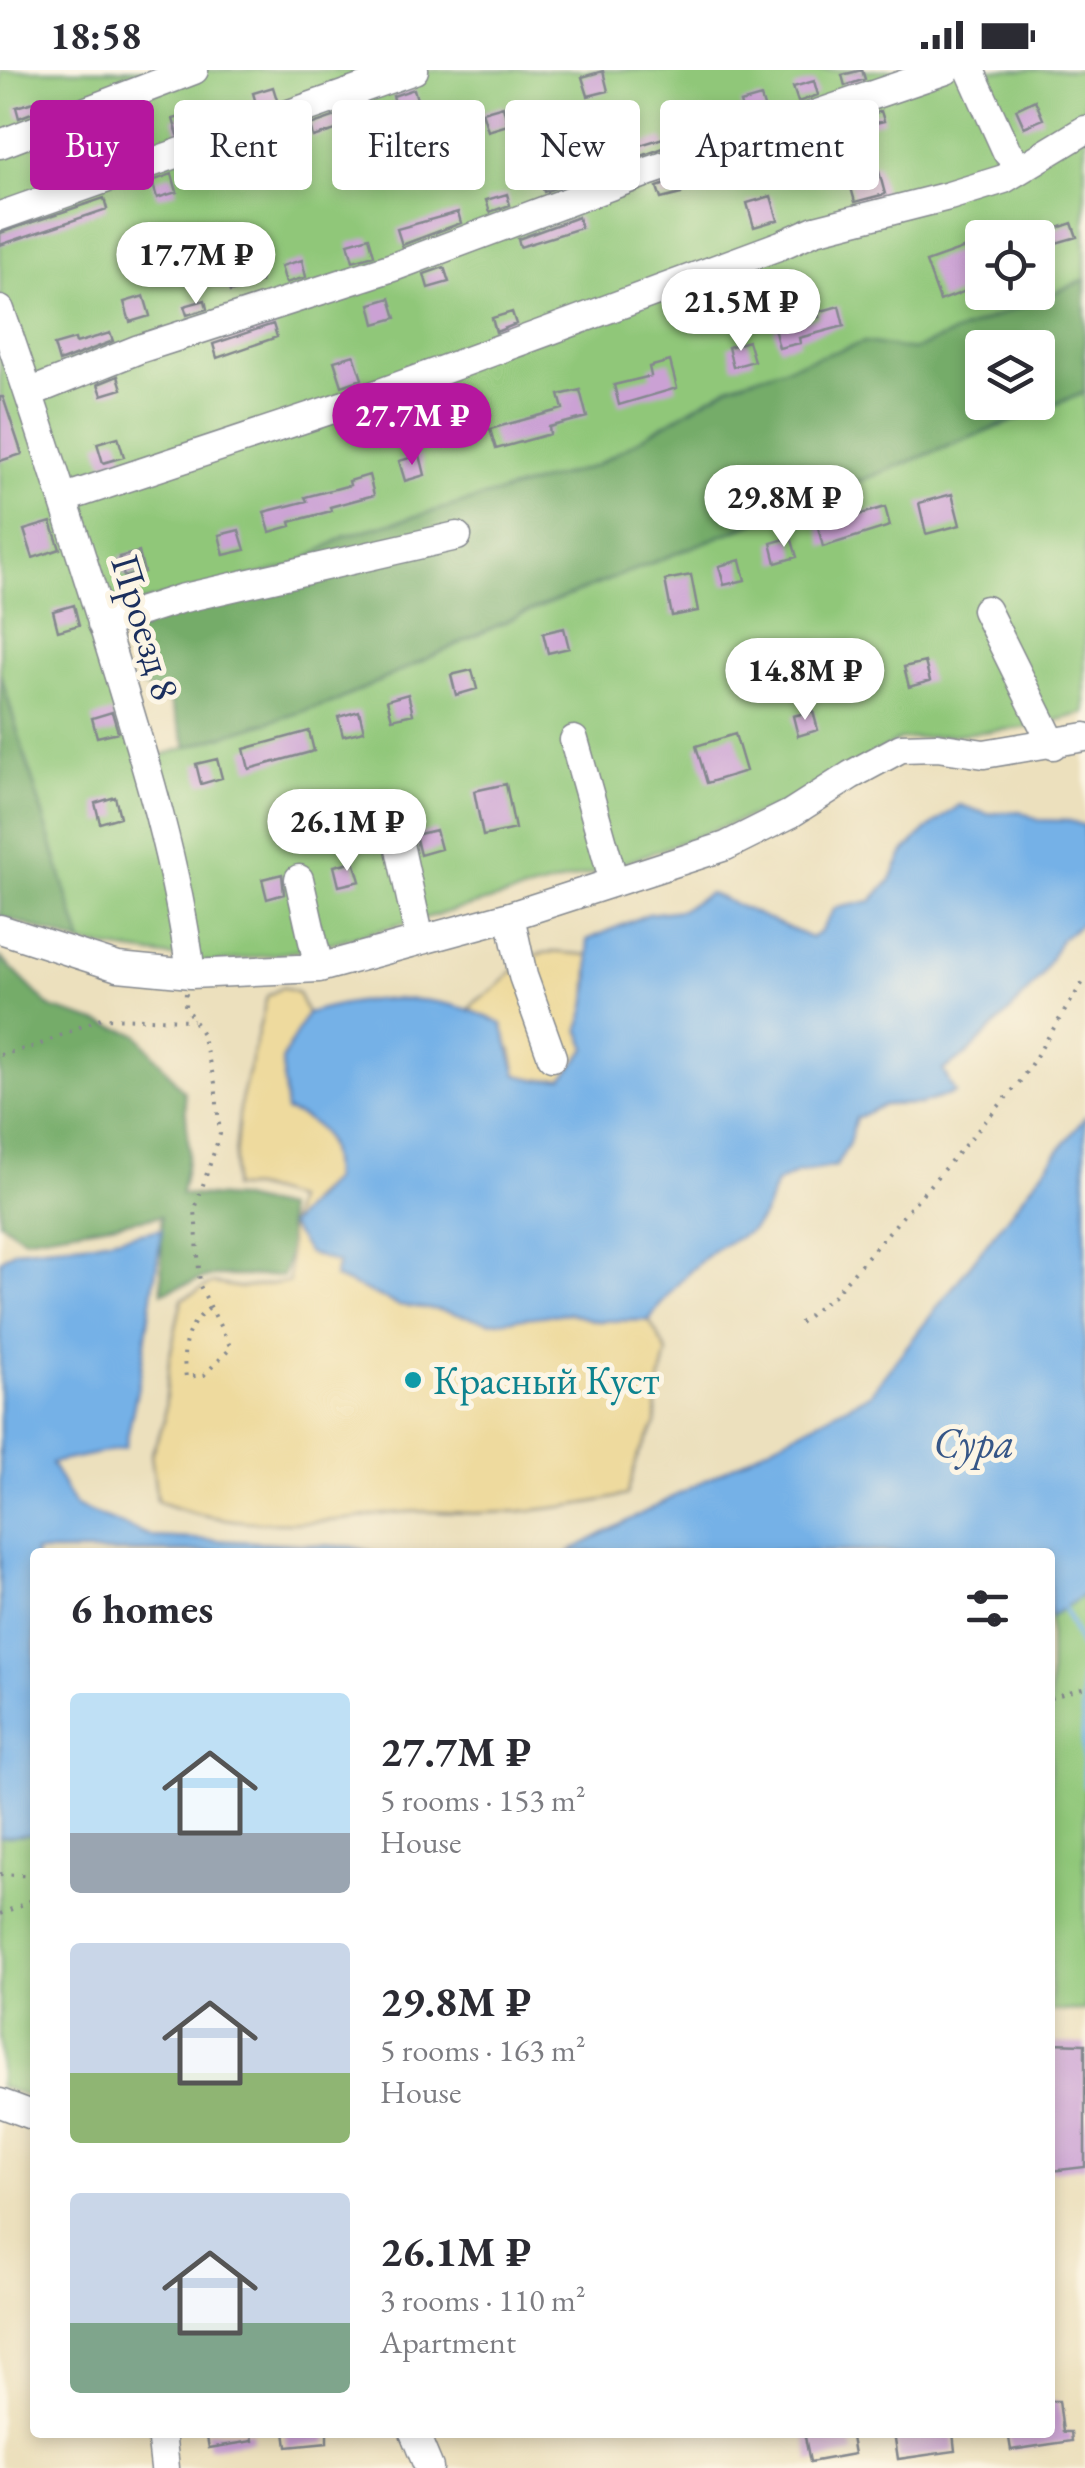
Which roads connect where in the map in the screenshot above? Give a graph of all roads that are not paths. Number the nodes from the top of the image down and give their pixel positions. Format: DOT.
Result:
graph roads {
  1 [pos="194,70"];
  2 [pos="414,70"];
  3 [pos="946,70"];
  4 [pos="970,70"];
  5 [pos="1085,130"];
  6 [pos="0,144"];
  7 [pos="1020,166"];
  8 [pos="0,216"];
  9 [pos="0,310"];
  10 [pos="30,393"];
  11 [pos="65,498"];
  12 [pos="457,536"];
  13 [pos="986,610"];
  14 [pos="102,624"];
  15 [pos="1085,737"];
  16 [pos="574,740"];
  17 [pos="1053,745"];
  18 [pos="399,844"];
  19 [pos="299,879"];
  20 [pos="614,882"];
  21 [pos="510,916"];
  22 [pos="0,930"];
  23 [pos="420,940"];
  24 [pos="319,968"];
  25 [pos="190,974"];
  26 [pos="552,1057"];
  27 [pos="0,2103"];
  28 [pos="30,2114"];
  29 [pos="161,2438"];
  30 [pos="416,2438"];
  31 [pos="165,2468"];
  32 [pos="429,2468"];
  1 -- 6 [label="street"];
  2 -- 8 [label="street"];
  3 -- 10 [label="street"];
  4 -- 7 [label="street"];
  5 -- 7 [label="street"];
  7 -- 11 [label="street"];
  9 -- 10 [label="street, Проезд 8"];
  10 -- 11 [label="street, Проезд 8"];
  11 -- 14 [label="street, Проезд 8"];
  12 -- 14 [label="street"];
  13 -- 17 [label="street"];
  14 -- 25 [label="street, Проезд 8"];
  15 -- 17 [label="street"];
  16 -- 20 [label="street"];
  17 -- 20 [label="street"];
  18 -- 23 [label="street"];
  19 -- 24 [label="street"];
  20 -- 21 [label="street"];
  21 -- 23 [label="street"];
  21 -- 26 [label="street"];
  22 -- 25 [label="street"];
  23 -- 24 [label="street"];
  24 -- 25 [label="street"];
  27 -- 28 [label="street"];
  29 -- 31 [label="street"];
  30 -- 32 [label="street"];
}
